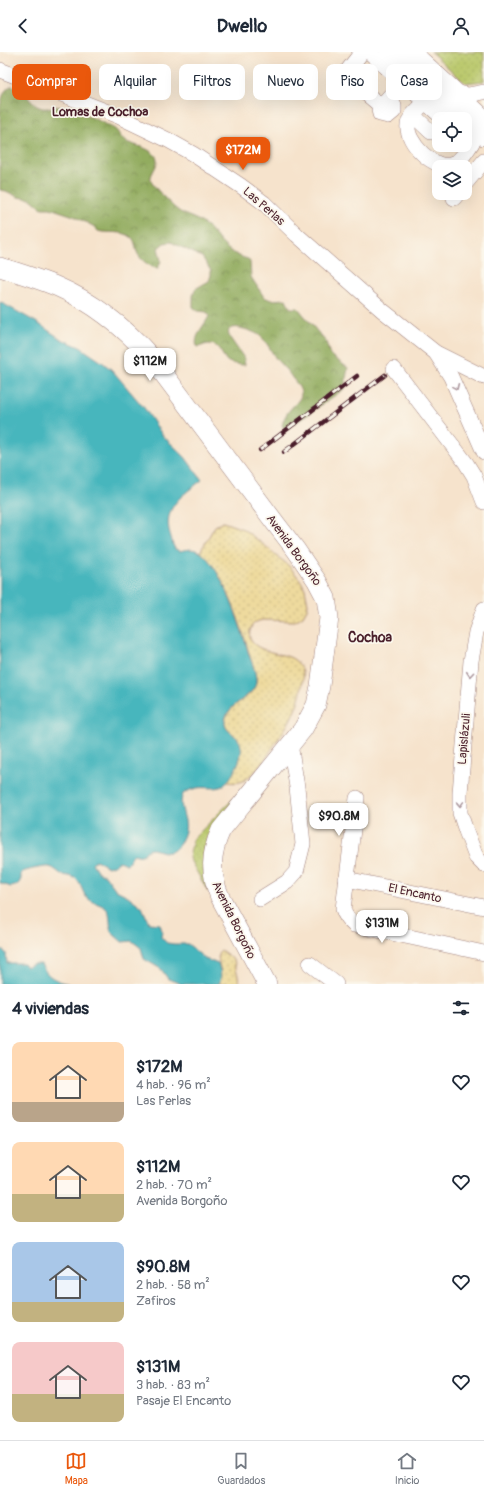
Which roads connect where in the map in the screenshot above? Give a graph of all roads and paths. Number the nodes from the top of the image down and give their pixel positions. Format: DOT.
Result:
graph roads {
  1 [pos="362,52"];
  2 [pos="369,52"];
  3 [pos="389,52"];
  4 [pos="411,52"];
  5 [pos="386,67"];
  6 [pos="0,70"];
  7 [pos="454,92"];
  8 [pos="484,92"];
  9 [pos="389,100"];
  10 [pos="423,100"];
  11 [pos="425,102"];
  12 [pos="436,112"];
  13 [pos="457,112"];
  14 [pos="413,116"];
  15 [pos="484,119"];
  16 [pos="431,132"];
  17 [pos="474,139"];
  18 [pos="483,163"];
  19 [pos="472,176"];
  20 [pos="0,267"];
  21 [pos="436,353"];
  22 [pos="394,369"];
  23 [pos="484,376"];
  24 [pos="484,452"];
  25 [pos="484,502"];
  26 [pos="484,609"];
  27 [pos="290,744"];
  28 [pos="358,798"];
  29 [pos="478,844"];
  30 [pos="484,865"];
  31 [pos="346,879"];
  32 [pos="260,899"];
  33 [pos="484,907"];
  34 [pos="484,953"];
  35 [pos="310,964"];
  36 [pos="267,984"];
  37 [pos="336,984"];
  1 -- 9 [label="street"];
  2 -- 5 [label="street"];
  3 -- 13 [label="main road"];
  4 -- 7 [label="main road"];
  6 -- 21 [label="street, Las Perlas"];
  7 -- 8 [label="street"];
  7 -- 15 [label="main road"];
  10 -- 11 [label="street"];
  11 -- 12 [label="street"];
  11 -- 14 [label="street"];
  14 -- 16 [label="street"];
  14 -- 17 [label="street"];
  17 -- 18 [label="street"];
  18 -- 19 [label="street"];
  20 -- 27 [label="main road, Avenida Borgoño"];
  21 -- 23 [label="street"];
  21 -- 24 [label="street, one-way"];
  22 -- 25 [label="street"];
  26 -- 29 [label="street, Lapislázuli, one-way"];
  27 -- 32 [label="street"];
  27 -- 36 [label="main road, Avenida Borgoño"];
  28 -- 31 [label="street"];
  29 -- 30 [label="street, Lapislázuli"];
  31 -- 33 [label="street, El Encanto"];
  31 -- 34 [label="street"];
  35 -- 37 [label="street"];
}
